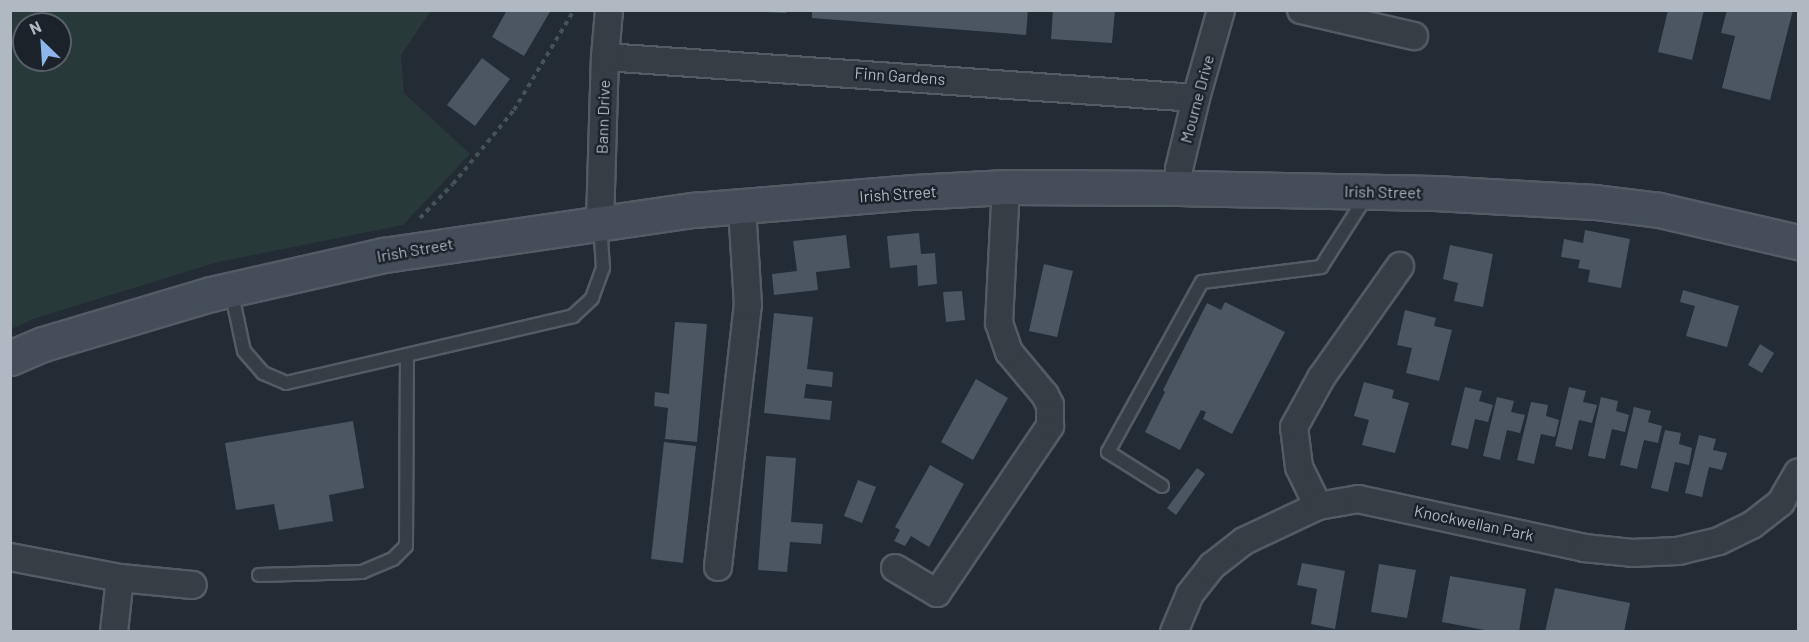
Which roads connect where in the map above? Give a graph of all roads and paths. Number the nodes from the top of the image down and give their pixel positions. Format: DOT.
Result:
graph roads {
  1 [pos="574,10"];
  2 [pos="609,10"];
  3 [pos="1221,10"];
  4 [pos="1301,10"];
  5 [pos="1414,36"];
  6 [pos="605,57"];
  7 [pos="1196,98"];
  8 [pos="1006,187"];
  9 [pos="1179,188"];
  10 [pos="1369,191"];
  11 [pos="742,206"];
  12 [pos="600,223"];
  13 [pos="1798,242"];
  14 [pos="384,255"];
  15 [pos="1400,266"];
  16 [pos="231,289"];
  17 [pos="407,355"];
  18 [pos="10,358"];
  19 [pos="1798,472"];
  20 [pos="1162,486"];
  21 [pos="1318,506"];
  22 [pos="10,557"];
  23 [pos="718,567"];
  24 [pos="895,568"];
  25 [pos="259,575"];
  26 [pos="120,578"];
  27 [pos="193,585"];
  28 [pos="114,632"];
  29 [pos="1174,632"];
  1 -- 14 [label="path"];
  2 -- 6 [label="street, Bann Drive"];
  3 -- 7 [label="street, Mourne Drive"];
  4 -- 5 [label="street"];
  6 -- 7 [label="street, Finn Gardens"];
  6 -- 12 [label="street, Bann Drive"];
  7 -- 9 [label="street, Mourne Drive"];
  8 -- 9 [label="main road, Irish Street"];
  8 -- 11 [label="main road, Irish Street"];
  8 -- 24 [label="street"];
  9 -- 10 [label="main road, Irish Street"];
  10 -- 13 [label="main road, Irish Street"];
  10 -- 20 [label="lane"];
  11 -- 12 [label="main road, Irish Street"];
  11 -- 23 [label="street"];
  12 -- 14 [label="main road, Irish Street"];
  12 -- 17 [label="lane"];
  14 -- 16 [label="main road, Irish Street"];
  15 -- 21 [label="street"];
  16 -- 17 [label="lane"];
  16 -- 18 [label="main road, Irish Street"];
  17 -- 25 [label="lane"];
  19 -- 21 [label="street, Knockwellan Park"];
  21 -- 29 [label="street, Knockwellan Park"];
  22 -- 26 [label="street"];
  26 -- 27 [label="street"];
  26 -- 28 [label="street"];
}
